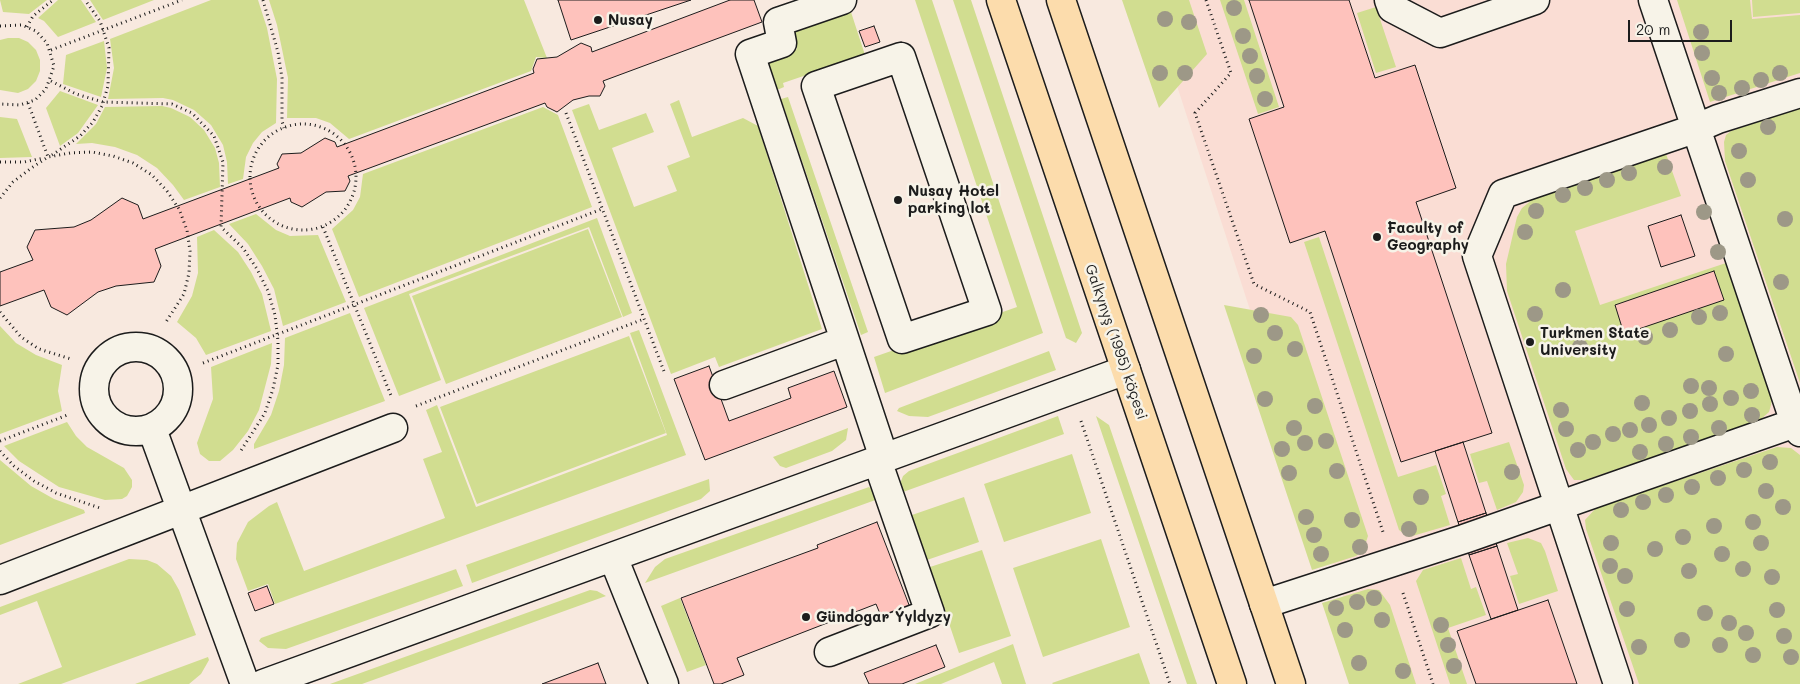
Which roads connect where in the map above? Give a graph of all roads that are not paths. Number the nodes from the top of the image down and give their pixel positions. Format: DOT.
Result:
graph roads {
  1 [pos="842,0"];
  2 [pos="1001,0"];
  3 [pos="1061,0"];
  4 [pos="1390,0"];
  5 [pos="1535,0"];
  6 [pos="1654,0"];
  7 [pos="901,57"];
  8 [pos="1800,93"];
  9 [pos="1696,128"];
  10 [pos="844,340"];
  11 [pos="1126,370"];
  12 [pos="724,385"];
  13 [pos="395,420"];
  14 [pos="1798,428"];
  15 [pos="152,429"];
  16 [pos="880,459"];
  17 [pos="1559,505"];
  18 [pos="181,510"];
  19 [pos="614,557"];
  20 [pos="0,580"];
  21 [pos="1264,604"];
  22 [pos="829,652"];
  23 [pos="245,684"];
  24 [pos="263,684"];
  25 [pos="664,684"];
  26 [pos="1232,684"];
  27 [pos="1292,684"];
  28 [pos="1618,684"];
  1 -- 10 [label="street"];
  2 -- 11 [label="main road, Galkynyş (1995) köçesi"];
  3 -- 21 [label="main road"];
  4 -- 5 [label="street"];
  6 -- 9 [label="street"];
  7 -- 7 [label="street"];
  8 -- 9 [label="street"];
  9 -- 14 [label="street"];
  9 -- 17 [label="street"];
  10 -- 12 [label="street"];
  10 -- 16 [label="street"];
  11 -- 16 [label="street"];
  11 -- 26 [label="main road, Galkynyş (1995) köçesi"];
  13 -- 18 [label="street"];
  14 -- 17 [label="street"];
  15 -- 18 [label="street"];
  16 -- 19 [label="street"];
  16 -- 22 [label="street"];
  17 -- 21 [label="street"];
  17 -- 28 [label="street"];
  18 -- 20 [label="street"];
  18 -- 23 [label="street"];
  19 -- 24 [label="street"];
  19 -- 25 [label="street"];
  21 -- 27 [label="main road"];
}
